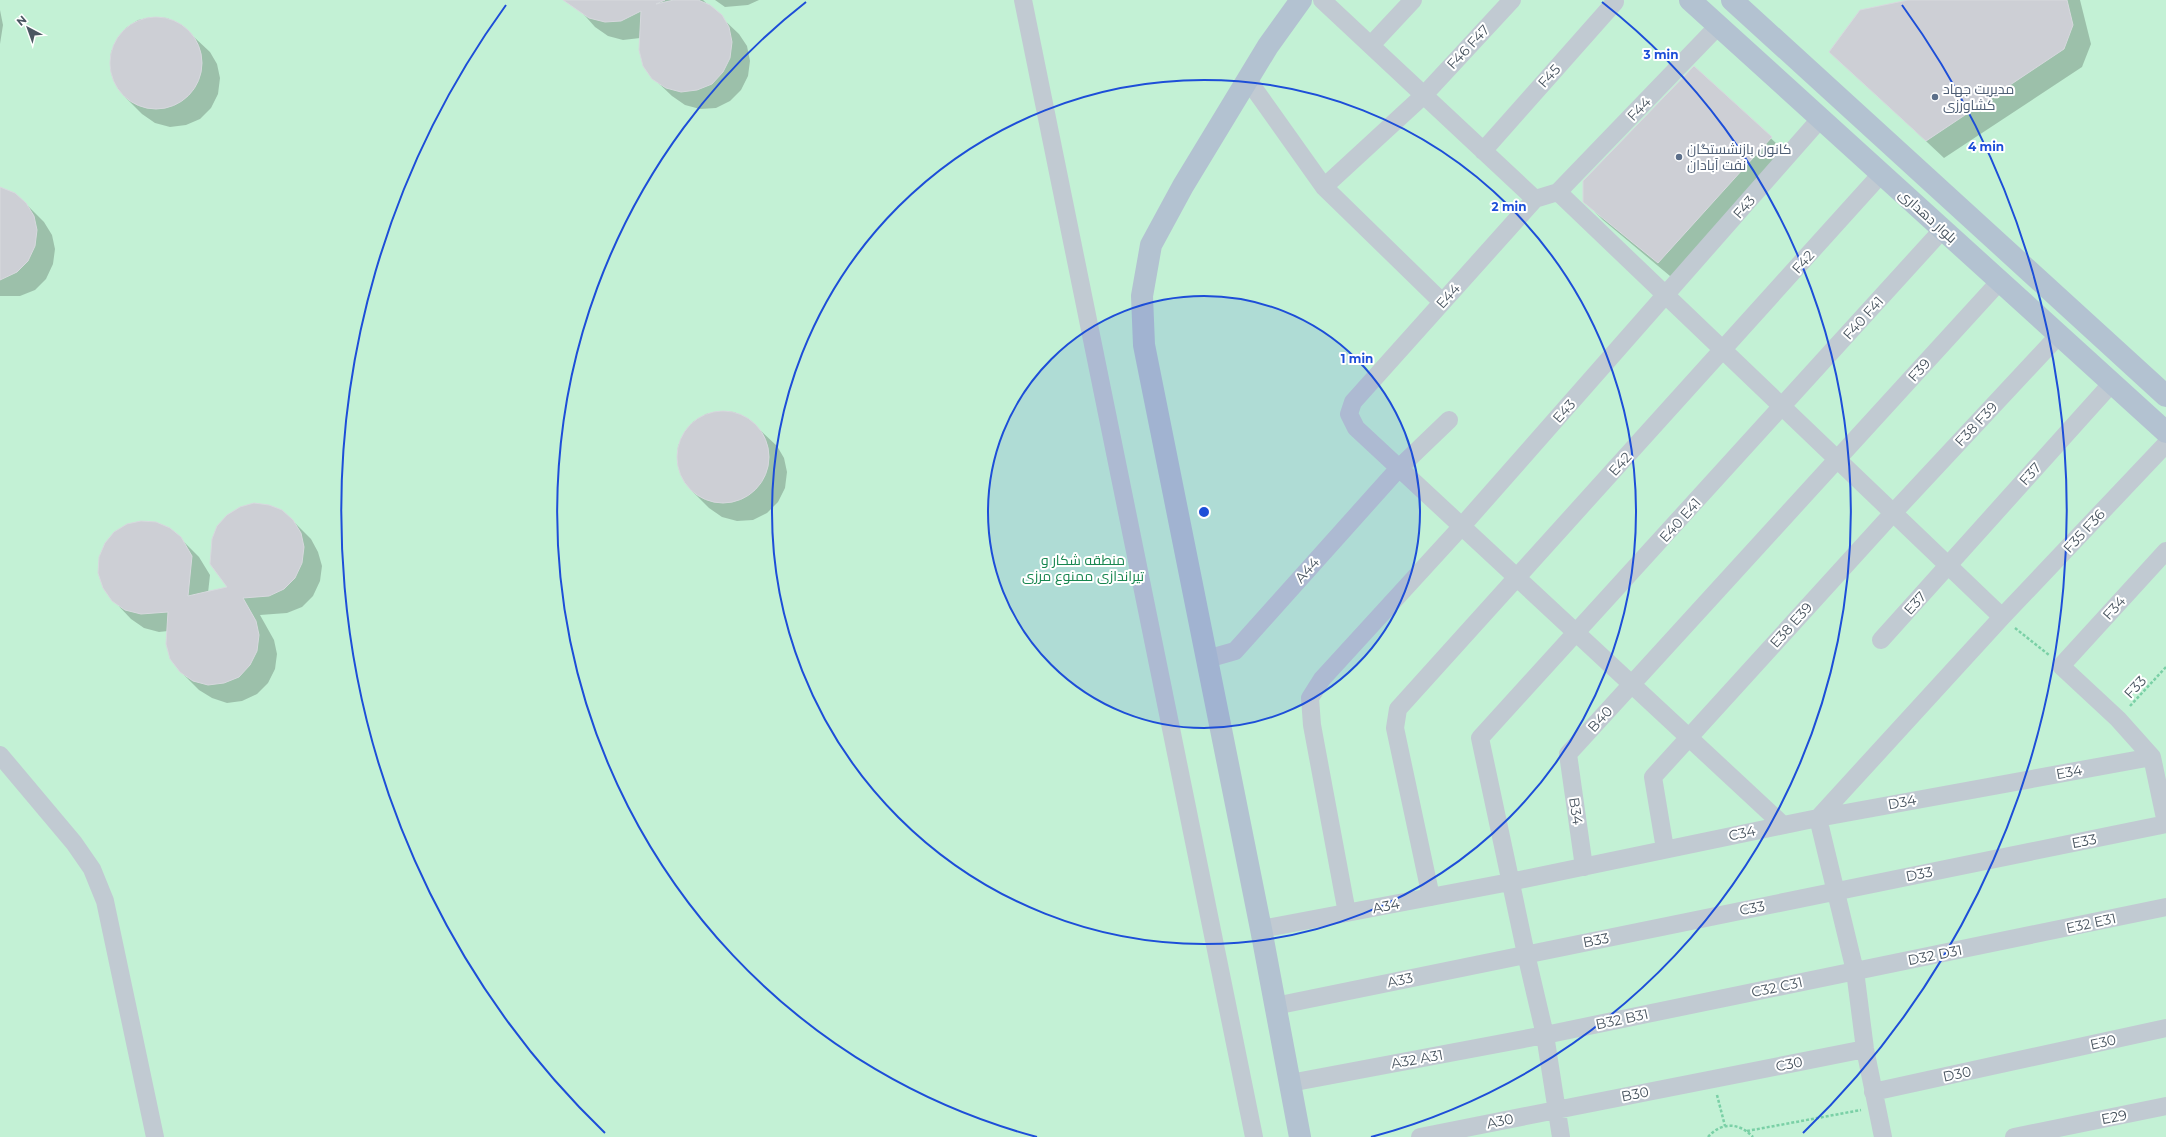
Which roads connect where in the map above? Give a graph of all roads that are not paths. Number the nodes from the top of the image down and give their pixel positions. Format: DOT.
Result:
graph roads {
  1 [pos="1023,0"];
  2 [pos="1301,0"];
  3 [pos="1322,0"];
  4 [pos="1413,0"];
  5 [pos="1512,0"];
  6 [pos="1690,0"];
  7 [pos="1732,0"];
  8 [pos="1615,2"];
  9 [pos="1719,25"];
  10 [pos="1371,45"];
  11 [pos="1248,80"];
  12 [pos="1424,95"];
  13 [pos="1821,118"];
  14 [pos="1483,151"];
  15 [pos="1882,174"];
  16 [pos="1324,187"];
  17 [pos="1558,192"];
  18 [pos="1535,199"];
  19 [pos="1943,229"];
  20 [pos="2000,281"];
  21 [pos="1666,295"];
  22 [pos="1442,302"];
  23 [pos="2059,335"];
  24 [pos="1723,350"];
  25 [pos="2112,383"];
  26 [pos="2166,396"];
  27 [pos="1783,407"];
  28 [pos="1449,420"];
  29 [pos="2166,432"];
  30 [pos="2166,444"];
  31 [pos="1837,459"];
  32 [pos="1399,468"];
  33 [pos="1893,513"];
  34 [pos="1462,526"];
  35 [pos="2166,551"];
  36 [pos="1948,565"];
  37 [pos="1517,577"];
  38 [pos="2002,617"];
  39 [pos="1577,633"];
  40 [pos="1881,640"];
  41 [pos="1207,659"];
  42 [pos="1632,684"];
  43 [pos="1689,737"];
  44 [pos="1568,754"];
  45 [pos="0,755"];
  46 [pos="2152,757"];
  47 [pos="1985,787"];
  48 [pos="1818,818"];
  49 [pos="2166,824"];
  50 [pos="1783,825"];
  51 [pos="1665,850"];
  52 [pos="2002,858"];
  53 [pos="1584,867"];
  54 [pos="1510,882"];
  55 [pos="1837,891"];
  56 [pos="1431,897"];
  57 [pos="2166,907"];
  58 [pos="1348,913"];
  59 [pos="1667,925"];
  60 [pos="1261,929"];
  61 [pos="2016,939"];
  62 [pos="1526,954"];
  63 [pos="1854,971"];
  64 [pos="1700,1003"];
  65 [pos="1275,1006"];
  66 [pos="2166,1028"];
  67 [pos="1545,1035"];
  68 [pos="1865,1049"];
  69 [pos="2040,1056"];
  70 [pos="1713,1079"];
  71 [pos="1290,1083"];
  72 [pos="1875,1100"];
  73 [pos="2166,1106"];
  74 [pos="1557,1109"];
  75 [pos="2062,1132"];
  76 [pos="155,1137"];
  77 [pos="1254,1137"];
  78 [pos="1300,1137"];
  79 [pos="1420,1137"];
  80 [pos="1561,1137"];
  81 [pos="1883,1137"];
  82 [pos="2014,1137"];
  1 -- 77 [label="street"];
  2 -- 11 [label="main road"];
  3 -- 10 [label="street"];
  4 -- 10 [label="street"];
  5 -- 12 [label="street, F46 F47"];
  6 -- 9 [label="main road, بلوار دهداری"];
  7 -- 26 [label="main road, بلوار دهداری"];
  8 -- 14 [label="street, F45"];
  9 -- 13 [label="main road, بلوار دهداری"];
  9 -- 17 [label="street, F44"];
  10 -- 12 [label="street"];
  11 -- 16 [label="street"];
  11 -- 41 [label="main road"];
  12 -- 14 [label="street"];
  12 -- 16 [label="street, F46 F47"];
  13 -- 15 [label="main road, بلوار دهداری"];
  13 -- 21 [label="street, F43"];
  14 -- 18 [label="street"];
  15 -- 19 [label="main road, بلوار دهداری"];
  15 -- 24 [label="street, F42"];
  16 -- 22 [label="street"];
  17 -- 18 [label="street"];
  17 -- 21 [label="street"];
  18 -- 22 [label="street, E44"];
  19 -- 20 [label="main road, بلوار دهداری"];
  19 -- 27 [label="street, F40 F41"];
  20 -- 23 [label="main road, بلوار دهداری"];
  20 -- 31 [label="street, F39"];
  21 -- 24 [label="street"];
  21 -- 34 [label="street, E43"];
  22 -- 32 [label="street, E44"];
  23 -- 25 [label="main road, بلوار دهداری"];
  23 -- 33 [label="street, F38 F39"];
  24 -- 27 [label="street"];
  24 -- 37 [label="street, E42"];
  25 -- 29 [label="main road, بلوار دهداری"];
  25 -- 36 [label="street, F37"];
  27 -- 31 [label="street"];
  27 -- 39 [label="street, E40 E41"];
  28 -- 32 [label="street, A44"];
  30 -- 38 [label="street, F35 F36"];
  31 -- 33 [label="street"];
  31 -- 42 [label="street, F39"];
  32 -- 34 [label="street"];
  32 -- 41 [label="street, A44"];
  33 -- 36 [label="street"];
  33 -- 43 [label="street, E38 E39"];
  34 -- 37 [label="street"];
  34 -- 58 [label="street, E43"];
  35 -- 46 [label="street, F34"];
  36 -- 38 [label="street"];
  36 -- 40 [label="street, E37"];
  37 -- 39 [label="street"];
  37 -- 56 [label="street, E42"];
  38 -- 48 [label="street, F35 F36"];
  39 -- 42 [label="street"];
  39 -- 54 [label="street, E40 E41"];
  41 -- 60 [label="main road"];
  42 -- 43 [label="street"];
  42 -- 44 [label="street, B40"];
  43 -- 50 [label="street"];
  43 -- 51 [label="street, E38 E39"];
  44 -- 53 [label="street, B34"];
  45 -- 76 [label="street"];
  46 -- 47 [label="street, E34"];
  46 -- 49 [label="street"];
  47 -- 48 [label="street, D34"];
  48 -- 50 [label="street, C34"];
  48 -- 55 [label="street"];
  49 -- 52 [label="street, E33"];
  50 -- 51 [label="street, C34"];
  51 -- 53 [label="street"];
  52 -- 55 [label="street, D33"];
  53 -- 54 [label="street"];
  54 -- 56 [label="street, A34"];
  54 -- 62 [label="street"];
  55 -- 59 [label="street, C33"];
  55 -- 63 [label="street"];
  56 -- 58 [label="street, A34"];
  57 -- 61 [label="street, E32 E31"];
  58 -- 60 [label="street, A34"];
  59 -- 62 [label="street, B33"];
  60 -- 65 [label="main road"];
  61 -- 63 [label="street, D32 D31"];
  62 -- 65 [label="street, A33"];
  62 -- 67 [label="street"];
  63 -- 64 [label="street, C32 C31"];
  63 -- 68 [label="street"];
  64 -- 67 [label="street, B32 B31"];
  65 -- 71 [label="main road"];
  66 -- 69 [label="street, E30"];
  67 -- 71 [label="street, A32 A31"];
  67 -- 74 [label="street"];
  68 -- 70 [label="street, C30"];
  68 -- 72 [label="street"];
  69 -- 72 [label="street, D30"];
  70 -- 74 [label="street, B30"];
  71 -- 78 [label="main road"];
  72 -- 81 [label="street"];
  73 -- 75 [label="street, E29"];
  74 -- 79 [label="street, A30"];
  74 -- 80 [label="street"];
  75 -- 82 [label="street, E29"];
}
